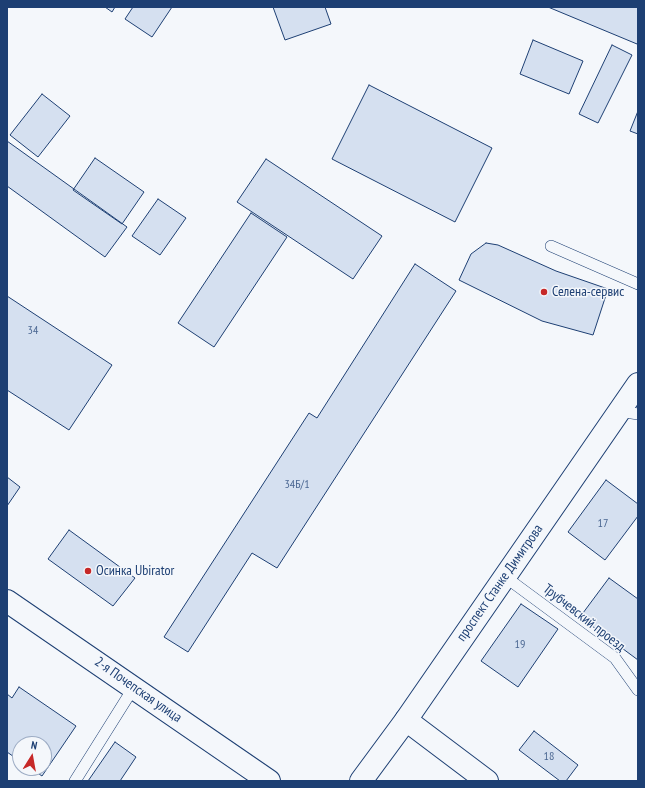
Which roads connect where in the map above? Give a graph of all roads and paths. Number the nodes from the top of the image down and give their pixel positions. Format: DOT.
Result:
graph roads {
  1 [pos="551,246"];
  2 [pos="638,284"];
  3 [pos="638,384"];
  4 [pos="629,412"];
  5 [pos="504,576"];
  6 [pos="7,601"];
  7 [pos="134,687"];
  8 [pos="638,690"];
  9 [pos="406,720"];
  10 [pos="75,781"];
  11 [pos="269,781"];
  12 [pos="361,781"];
  13 [pos="487,781"];
  1 -- 2 [label="lane"];
  3 -- 4 [label="main road, проспект Станке Димитрова"];
  4 -- 5 [label="main road, проспект Станке Димитрова"];
  5 -- 8 [label="lane, Трубчевский проезд"];
  5 -- 9 [label="main road, проспект Станке Димитрова"];
  6 -- 7 [label="main road, 2-я Почепская улица"];
  7 -- 10 [label="lane"];
  7 -- 11 [label="main road, 2-я Почепская улица"];
  9 -- 12 [label="main road, проспект Станке Димитрова"];
  9 -- 13 [label="main road"];
}
